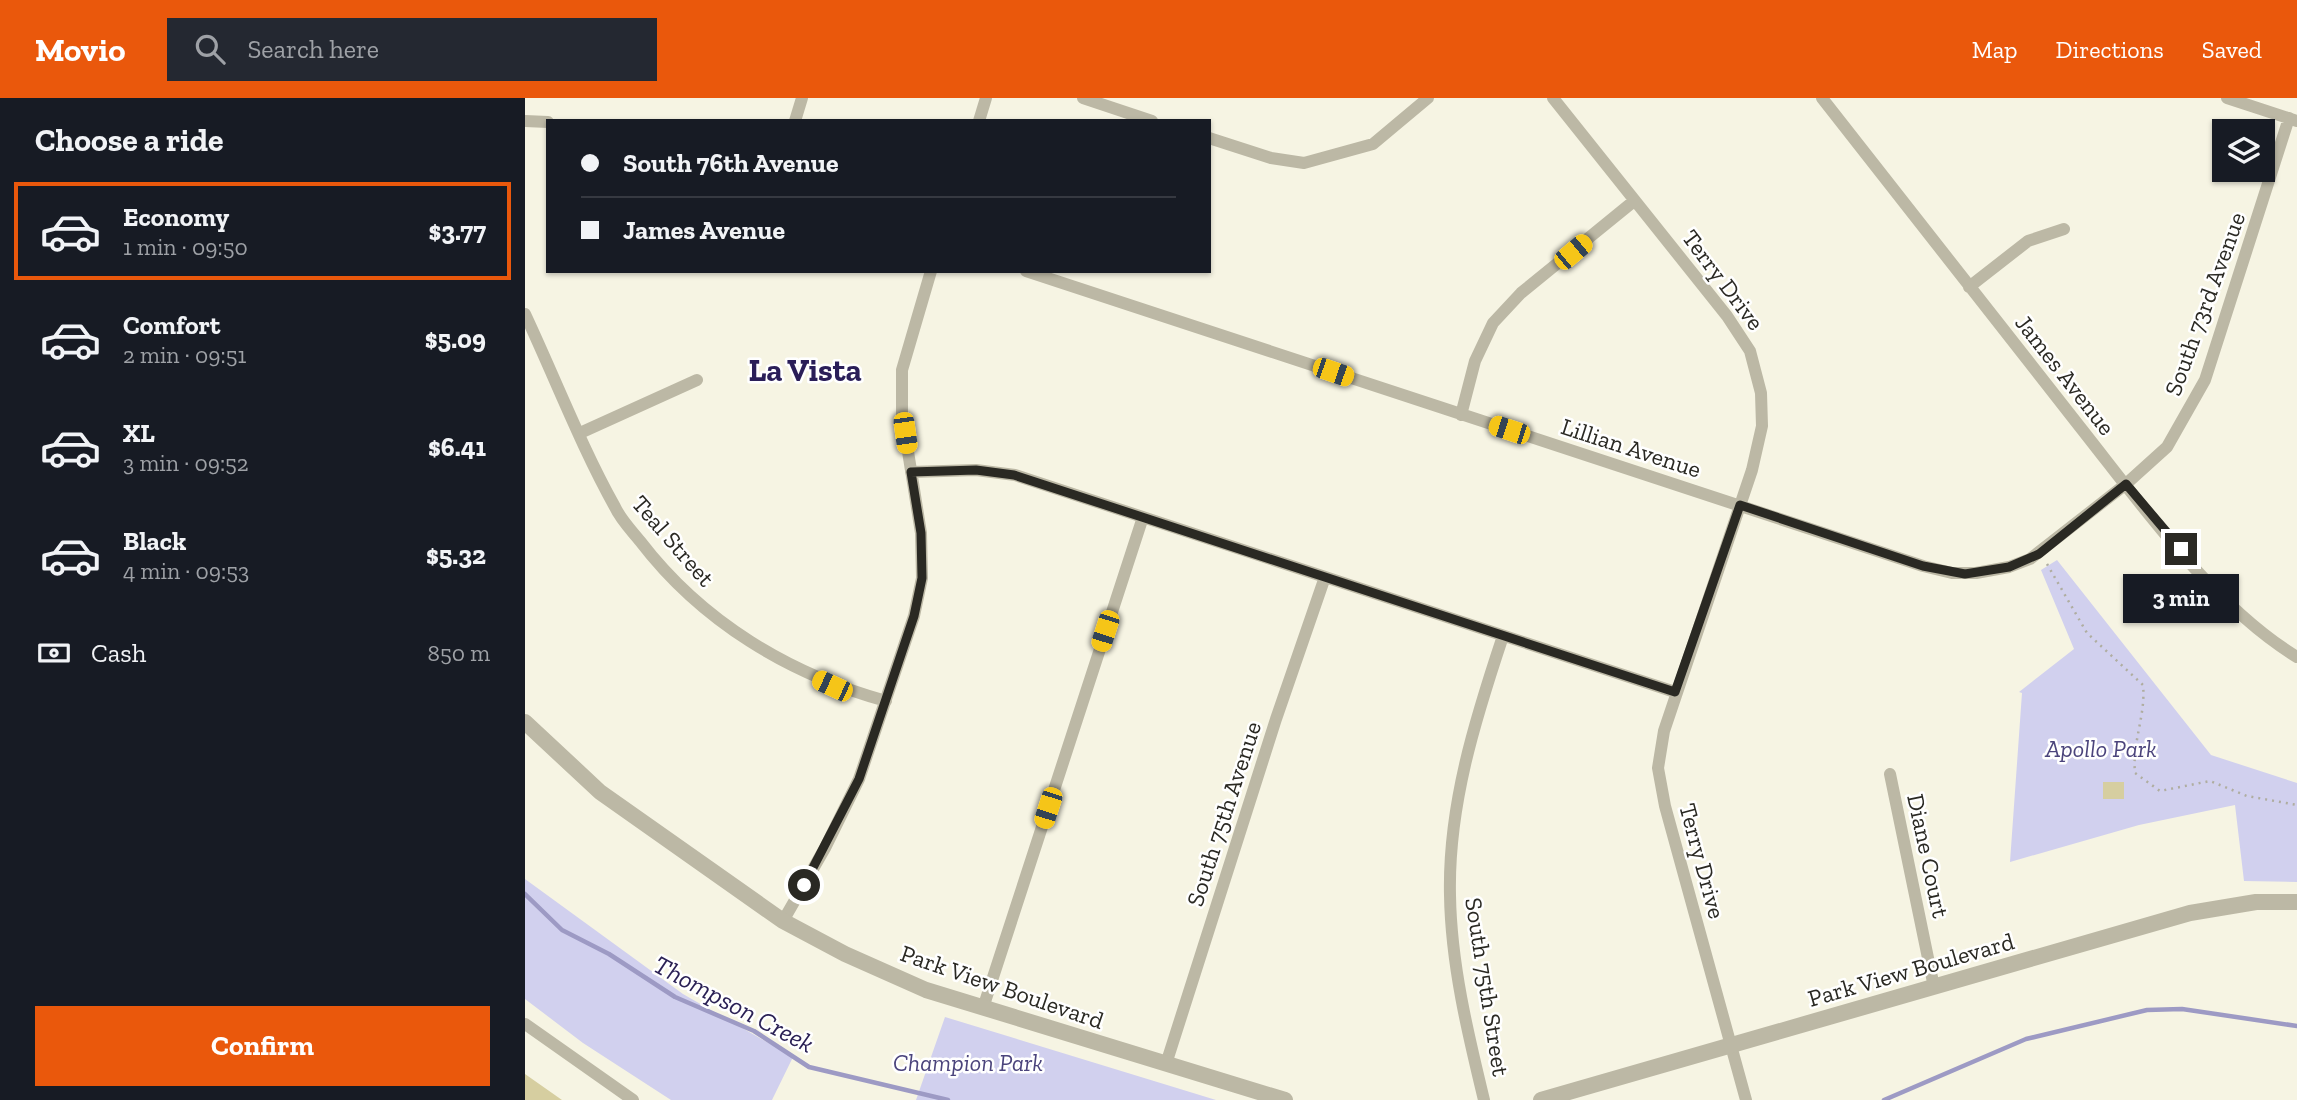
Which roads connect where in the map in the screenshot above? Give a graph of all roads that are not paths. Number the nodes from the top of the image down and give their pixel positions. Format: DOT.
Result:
graph roads {
  1 [pos="802,98"];
  2 [pos="986,98"];
  3 [pos="1083,98"];
  4 [pos="1428,98"];
  5 [pos="1553,98"];
  6 [pos="1822,98"];
  7 [pos="2227,98"];
  8 [pos="796,119"];
  9 [pos="980,119"];
  10 [pos="1146,119"];
  11 [pos="2293,120"];
  12 [pos="525,121"];
  13 [pos="546,122"];
  14 [pos="1211,139"];
  15 [pos="1634,201"];
  16 [pos="2064,229"];
  17 [pos="930,273"];
  18 [pos="1032,273"];
  19 [pos="1969,288"];
  20 [pos="525,314"];
  21 [pos="697,380"];
  22 [pos="1461,415"];
  23 [pos="580,433"];
  24 [pos="911,472"];
  25 [pos="2126,484"];
  26 [pos="1740,505"];
  27 [pos="1143,517"];
  28 [pos="1325,577"];
  29 [pos="1503,636"];
  30 [pos="2297,657"];
  31 [pos="1675,692"];
  32 [pos="886,701"];
  33 [pos="527,727"];
  34 [pos="1890,774"];
  35 [pos="2297,902"];
  36 [pos="783,920"];
  37 [pos="1934,987"];
  38 [pos="983,1008"];
  39 [pos="525,1024"];
  40 [pos="1731,1045"];
  41 [pos="1166,1064"];
  42 [pos="633,1100"];
  43 [pos="1285,1100"];
  44 [pos="1484,1100"];
  45 [pos="1541,1100"];
  46 [pos="1746,1100"];
  1 -- 8 [label="street"];
  2 -- 9 [label="street"];
  3 -- 10 [label="street"];
  4 -- 14 [label="street"];
  5 -- 15 [label="street, Terry Drive"];
  6 -- 19 [label="street, James Avenue"];
  7 -- 11 [label="street"];
  11 -- 25 [label="street, South 73rd Avenue"];
  12 -- 13 [label="street"];
  15 -- 22 [label="street"];
  15 -- 26 [label="street, Terry Drive"];
  16 -- 19 [label="street"];
  17 -- 24 [label="street"];
  18 -- 22 [label="street, Lillian Avenue"];
  19 -- 25 [label="street, James Avenue"];
  20 -- 23 [label="street, Teal Street"];
  21 -- 23 [label="street"];
  22 -- 26 [label="street, Lillian Avenue"];
  23 -- 32 [label="street, Teal Street"];
  24 -- 27 [label="street"];
  24 -- 32 [label="street"];
  25 -- 26 [label="street, Lillian Avenue"];
  25 -- 30 [label="street, James Avenue"];
  26 -- 31 [label="street, Terry Drive"];
  27 -- 28 [label="street"];
  27 -- 38 [label="street"];
  28 -- 29 [label="street"];
  28 -- 41 [label="street, South 75th Avenue"];
  29 -- 31 [label="street"];
  29 -- 44 [label="street, South 75th Street"];
  31 -- 40 [label="street, Terry Drive"];
  32 -- 36 [label="street"];
  33 -- 36 [label="street, Park View Boulevard"];
  34 -- 37 [label="street, Diane Court"];
  35 -- 37 [label="street, Park View Boulevard"];
  36 -- 38 [label="street, Park View Boulevard"];
  37 -- 40 [label="street, Park View Boulevard"];
  38 -- 41 [label="street, Park View Boulevard"];
  39 -- 42 [label="street"];
  40 -- 45 [label="street, Park View Boulevard"];
  40 -- 46 [label="street"];
  41 -- 43 [label="street, Park View Boulevard"];
}
